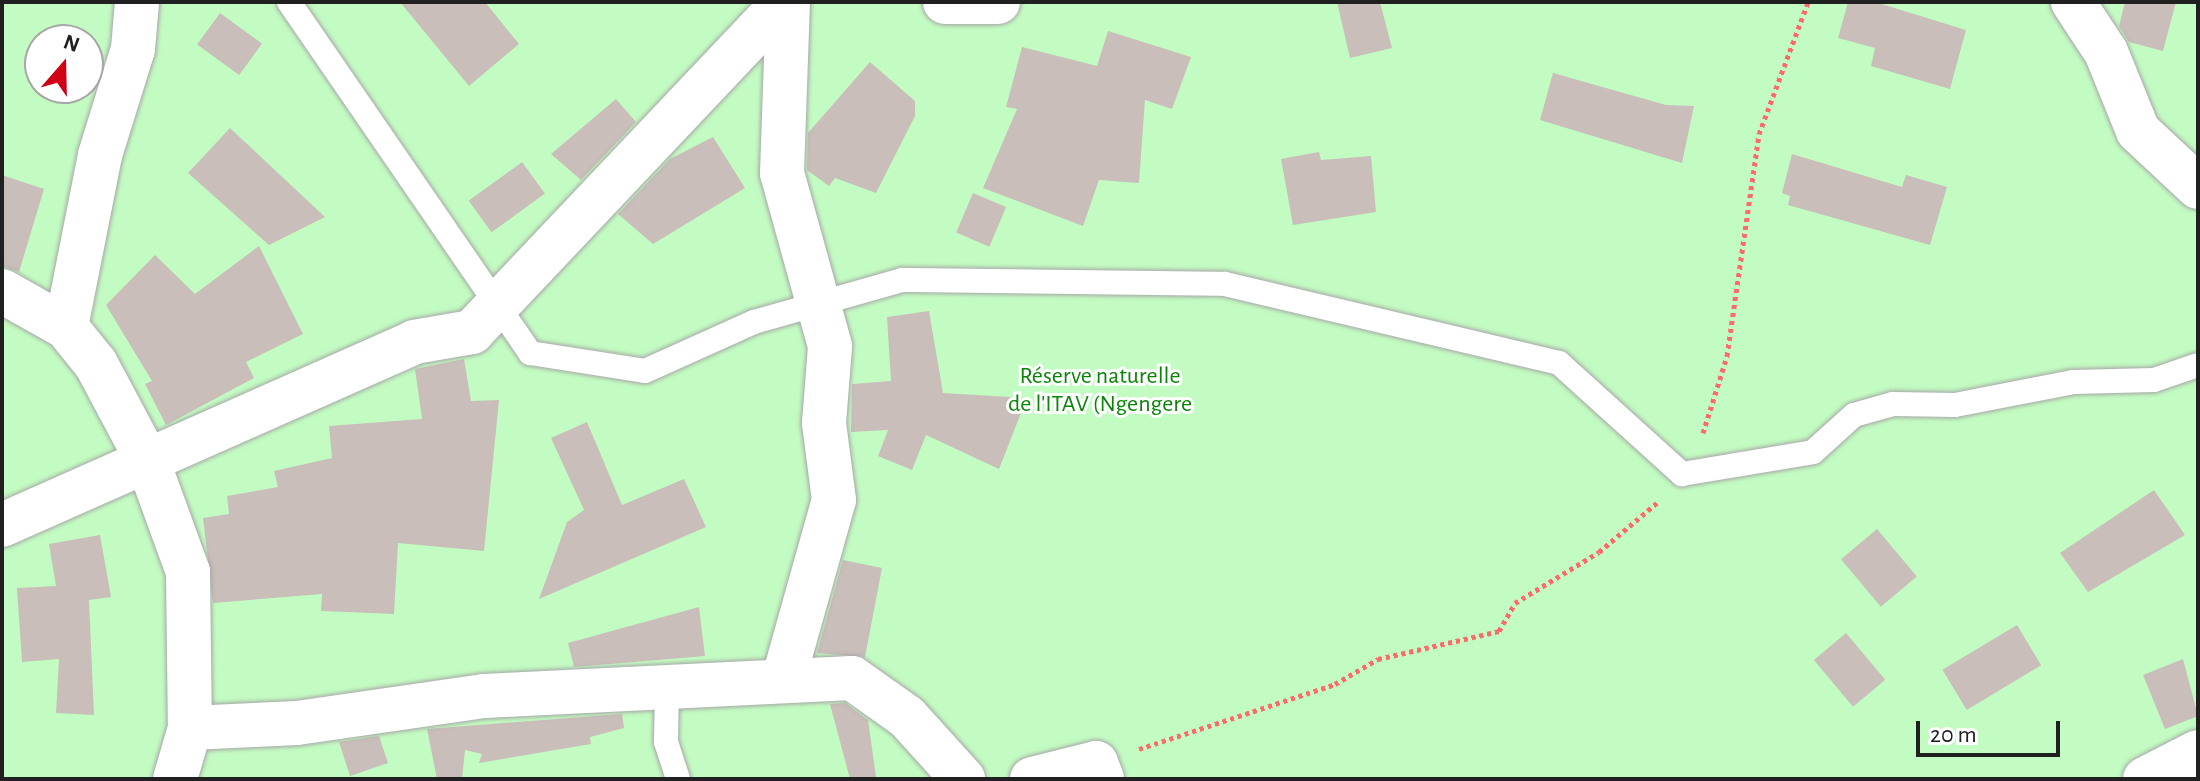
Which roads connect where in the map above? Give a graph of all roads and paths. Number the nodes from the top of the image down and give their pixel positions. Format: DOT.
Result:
graph roads {
  1 [pos="137,2"];
  2 [pos="289,2"];
  3 [pos="786,2"];
  4 [pos="945,2"];
  5 [pos="998,2"];
  6 [pos="1808,2"];
  7 [pos="2073,2"];
  8 [pos="2198,187"];
  9 [pos="2,291"];
  10 [pos="819,304"];
  11 [pos="496,306"];
  12 [pos="66,327"];
  13 [pos="2198,365"];
  14 [pos="148,462"];
  15 [pos="1682,474"];
  16 [pos="2,525"];
  17 [pos="783,681"];
  18 [pos="667,689"];
  19 [pos="190,728"];
  20 [pos="2198,752"];
  21 [pos="1099,771"];
  22 [pos="175,779"];
  23 [pos="678,779"];
  24 [pos="963,779"];
  25 [pos="1032,779"];
  26 [pos="2145,779"];
  1 -- 12 [label="street"];
  2 -- 11 [label="lane"];
  3 -- 10 [label="street"];
  3 -- 11 [label="street"];
  4 -- 5 [label="street"];
  6 -- 15 [label="path"];
  7 -- 8 [label="street"];
  9 -- 12 [label="street"];
  10 -- 11 [label="lane"];
  10 -- 15 [label="lane"];
  10 -- 17 [label="street"];
  11 -- 14 [label="street"];
  12 -- 14 [label="street"];
  13 -- 15 [label="lane"];
  14 -- 16 [label="street"];
  14 -- 19 [label="street"];
  15 -- 21 [label="path"];
  17 -- 18 [label="street"];
  17 -- 24 [label="street"];
  18 -- 19 [label="street"];
  18 -- 23 [label="lane"];
  19 -- 22 [label="street"];
  20 -- 26 [label="street"];
  21 -- 25 [label="street"];
}
